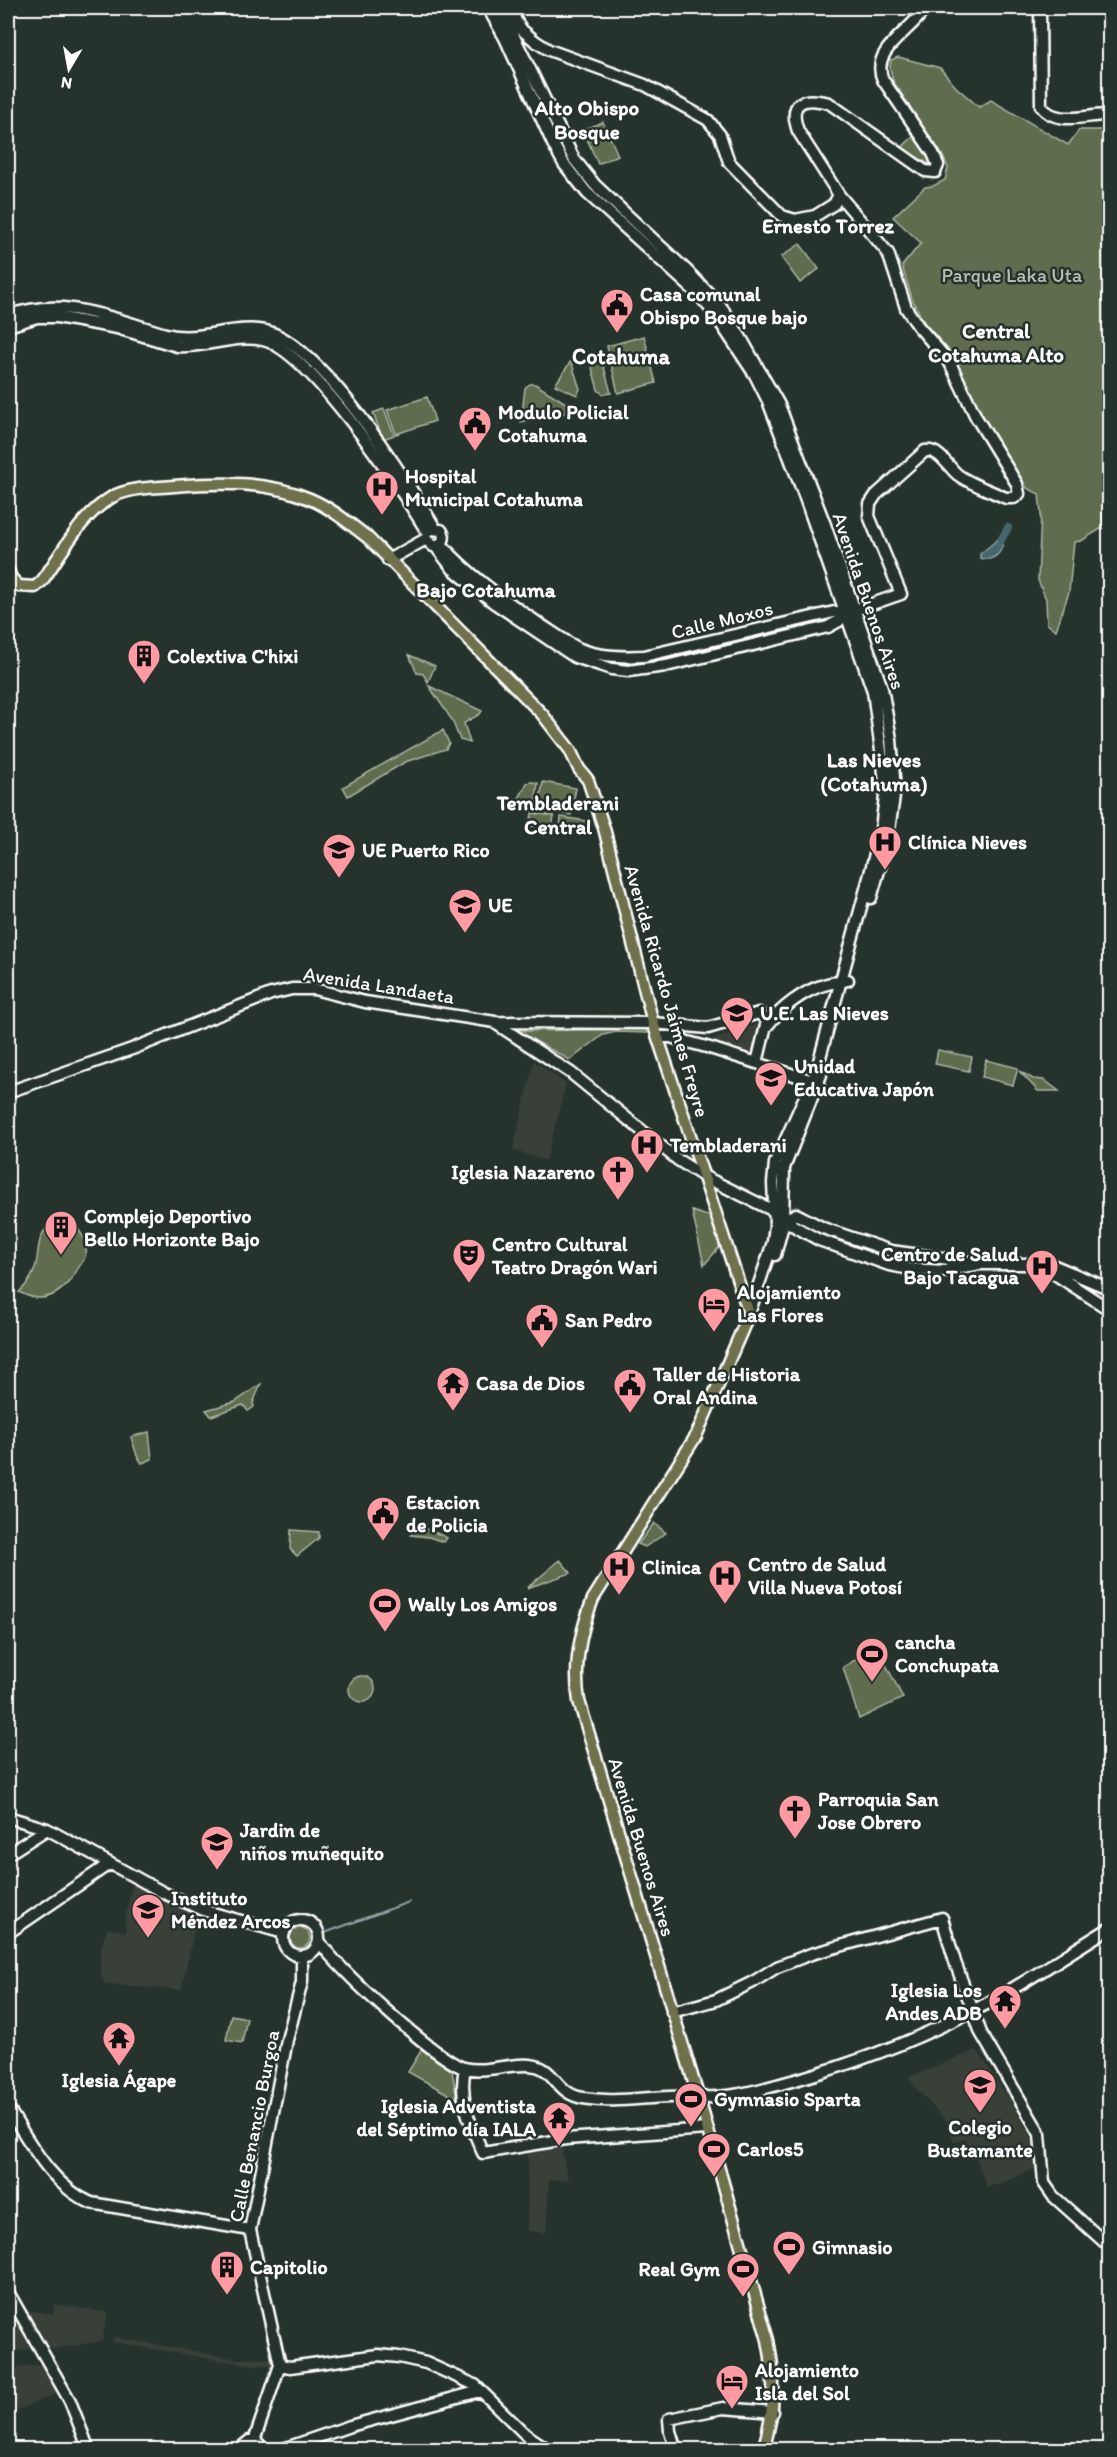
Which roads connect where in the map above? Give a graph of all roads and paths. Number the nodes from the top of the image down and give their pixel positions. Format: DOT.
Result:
graph roads {
  1 [pos="488,8"];
  2 [pos="500,8"];
  3 [pos="511,8"];
  4 [pos="925,8"];
  5 [pos="1040,8"];
  6 [pos="1110,116"];
  7 [pos="839,195"];
  8 [pos="8,315"];
  9 [pos="8,326"];
  10 [pos="430,540"];
  11 [pos="388,560"];
  12 [pos="8,570"];
  13 [pos="848,613"];
  14 [pos="845,981"];
  15 [pos="495,1022"];
  16 [pos="653,1023"];
  17 [pos="767,1026"];
  18 [pos="658,1037"];
  19 [pos="757,1063"];
  20 [pos="816,1082"];
  21 [pos="8,1092"];
  22 [pos="703,1176"];
  23 [pos="781,1215"];
  24 [pos="823,1228"];
  25 [pos="848,1237"];
  26 [pos="819,1240"];
  27 [pos="872,1246"];
  28 [pos="844,1249"];
  29 [pos="869,1258"];
  30 [pos="980,1264"];
  31 [pos="1041,1265"];
  32 [pos="1110,1289"];
  33 [pos="1110,1310"];
  34 [pos="749,1314"];
  35 [pos="8,1817"];
  36 [pos="47,1829"];
  37 [pos="8,1854"];
  38 [pos="110,1864"];
  39 [pos="1110,1928"];
  40 [pos="8,1933"];
  41 [pos="284,1933"];
  42 [pos="320,1945"];
  43 [pos="302,1956"];
  44 [pos="972,2010"];
  45 [pos="672,2012"];
  46 [pos="465,2068"];
  47 [pos="699,2099"];
  48 [pos="8,2109"];
  49 [pos="707,2129"];
  50 [pos="250,2229"];
  51 [pos="1110,2247"];
  52 [pos="8,2292"];
  53 [pos="280,2365"];
  54 [pos="480,2391"];
  55 [pos="773,2412"];
  56 [pos="254,2441"];
  57 [pos="89,2450"];
  58 [pos="238,2450"];
  59 [pos="264,2450"];
  60 [pos="280,2450"];
  61 [pos="549,2450"];
  62 [pos="676,2450"];
  63 [pos="763,2450"];
  1 -- 13 [label="street, Avenida Buenos Aires"];
  2 -- 13 [label="street, Avenida Buenos Aires"];
  3 -- 7 [label="street"];
  4 -- 7 [label="street"];
  5 -- 6 [label="street"];
  7 -- 13 [label="street"];
  8 -- 10 [label="street"];
  9 -- 10 [label="street"];
  10 -- 11 [label="street"];
  10 -- 13 [label="street, Calle Moxos"];
  10 -- 13 [label="street, Calle Moxos"];
  11 -- 12 [label="main road, Avenida Ricardo Jaimes Freyre"];
  11 -- 16 [label="main road, Avenida Ricardo Jaimes Freyre"];
  13 -- 14 [label="street, Avenida Buenos Aires"];
  14 -- 17 [label="street"];
  14 -- 20 [label="street, Avenida Buenos Aires"];
  15 -- 16 [label="street, Avenida Landaeta"];
  15 -- 21 [label="street, Avenida Landaeta"];
  15 -- 22 [label="street"];
  16 -- 17 [label="street, Avenida Landaeta"];
  16 -- 18 [label="main road, Avenida Ricardo Jaimes Freyre"];
  17 -- 19 [label="street"];
  18 -- 19 [label="street"];
  18 -- 22 [label="main road, Avenida Ricardo Jaimes Freyre"];
  19 -- 20 [label="street"];
  20 -- 23 [label="street, Avenida Buenos Aires"];
  22 -- 23 [label="street"];
  22 -- 34 [label="main road, Avenida Ricardo Jaimes Freyre"];
  23 -- 24 [label="street"];
  23 -- 26 [label="street"];
  23 -- 34 [label="street, Avenida Buenos Aires"];
  24 -- 25 [label="street"];
  24 -- 26 [label="street"];
  25 -- 27 [label="street"];
  25 -- 28 [label="street"];
  26 -- 28 [label="street"];
  27 -- 29 [label="street"];
  27 -- 30 [label="street"];
  28 -- 29 [label="street"];
  29 -- 30 [label="street"];
  30 -- 31 [label="street"];
  31 -- 32 [label="street"];
  31 -- 33 [label="street"];
  34 -- 45 [label="main road, Avenida Buenos Aires"];
  35 -- 36 [label="street"];
  36 -- 37 [label="street"];
  36 -- 38 [label="street"];
  38 -- 40 [label="street"];
  38 -- 41 [label="street"];
  39 -- 44 [label="street"];
  41 -- 42 [label="street"];
  41 -- 43 [label="street"];
  42 -- 43 [label="street"];
  42 -- 46 [label="street"];
  43 -- 50 [label="street, Calle Benancio Burgoa"];
  44 -- 45 [label="street"];
  44 -- 47 [label="street"];
  44 -- 51 [label="street"];
  45 -- 47 [label="main road, Avenida Buenos Aires"];
  46 -- 47 [label="street"];
  46 -- 49 [label="street"];
  47 -- 49 [label="main road, Avenida Buenos Aires"];
  48 -- 50 [label="street"];
  49 -- 55 [label="main road, Avenida Buenos Aires"];
  50 -- 53 [label="street, Calle Benancio Burgoa"];
  52 -- 57 [label="street"];
  53 -- 54 [label="street"];
  53 -- 56 [label="street"];
  54 -- 60 [label="street"];
  54 -- 61 [label="street"];
  55 -- 62 [label="street"];
  55 -- 63 [label="main road, Avenida Buenos Aires"];
  56 -- 58 [label="street"];
  56 -- 59 [label="street"];
}
